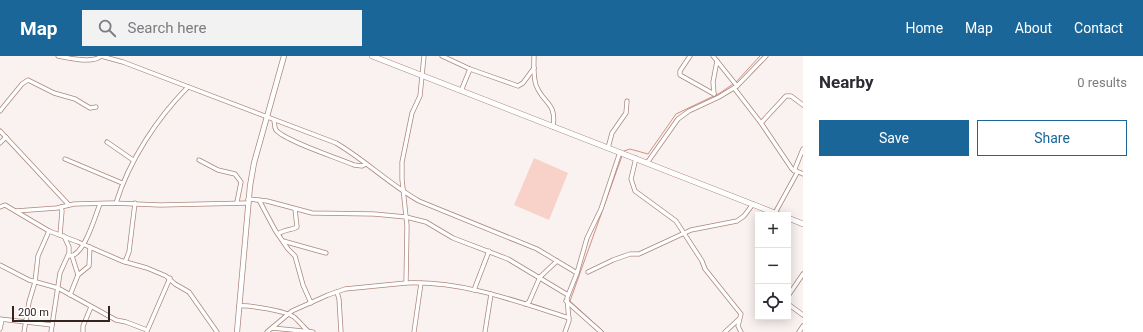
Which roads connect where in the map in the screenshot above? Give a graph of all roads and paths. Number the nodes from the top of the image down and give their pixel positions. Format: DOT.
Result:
graph roads {
  1 [pos="58,56"];
  2 [pos="101,56"];
  3 [pos="284,56"];
  4 [pos="372,56"];
  5 [pos="424,56"];
  6 [pos="442,56"];
  7 [pos="534,56"];
  8 [pos="690,56"];
  9 [pos="766,56"];
  10 [pos="716,58"];
  11 [pos="534,68"];
  12 [pos="470,69"];
  13 [pos="423,75"];
  14 [pos="188,87"];
  15 [pos="735,87"];
  16 [pos="461,91"];
  17 [pos="714,94"];
  18 [pos="715,99"];
  19 [pos="627,100"];
  20 [pos="803,105"];
  21 [pos="96,107"];
  22 [pos="0,111"];
  23 [pos="267,118"];
  24 [pos="274,121"];
  25 [pos="761,123"];
  26 [pos="553,127"];
  27 [pos="0,132"];
  28 [pos="6,137"];
  29 [pos="107,142"];
  30 [pos="0,143"];
  31 [pos="608,148"];
  32 [pos="803,149"];
  33 [pos="620,152"];
  34 [pos="636,158"];
  35 [pos="65,159"];
  36 [pos="133,160"];
  37 [pos="199,160"];
  38 [pos="647,163"];
  39 [pos="366,164"];
  40 [pos="796,172"];
  41 [pos="803,174"];
  42 [pos="122,183"];
  43 [pos="404,192"];
  44 [pos="259,200"];
  45 [pos="0,201"];
  46 [pos="248,201"];
  47 [pos="237,202"];
  48 [pos="116,203"];
  49 [pos="135,203"];
  50 [pos="100,204"];
  51 [pos="753,204"];
  52 [pos="5,205"];
  53 [pos="69,205"];
  54 [pos="0,207"];
  55 [pos="61,207"];
  56 [pos="295,209"];
  57 [pos="16,211"];
  58 [pos="772,212"];
  59 [pos="778,212"];
  60 [pos="406,217"];
  61 [pos="791,219"];
  62 [pos="803,224"];
  63 [pos="49,231"];
  64 [pos="685,232"];
  65 [pos="278,234"];
  66 [pos="62,236"];
  67 [pos="283,241"];
  68 [pos="83,244"];
  69 [pos="90,247"];
  70 [pos="489,251"];
  71 [pos="326,253"];
  72 [pos="70,256"];
  73 [pos="557,260"];
  74 [pos="125,262"];
  75 [pos="0,264"];
  76 [pos="588,272"];
  77 [pos="577,273"];
  78 [pos="803,274"];
  79 [pos="78,275"];
  80 [pos="540,277"];
  81 [pos="170,278"];
  82 [pos="35,282"];
  83 [pos="406,283"];
  84 [pos="421,283"];
  85 [pos="58,288"];
  86 [pos="474,290"];
  87 [pos="337,292"];
  88 [pos="791,292"];
  89 [pos="491,294"];
  90 [pos="70,295"];
  91 [pos="568,295"];
  92 [pos="566,301"];
  93 [pos="311,303"];
  94 [pos="526,304"];
  95 [pos="239,306"];
  96 [pos="791,306"];
  97 [pos="91,307"];
  98 [pos="288,314"];
  99 [pos="803,316"];
  100 [pos="569,318"];
  101 [pos="1,319"];
  102 [pos="740,319"];
  103 [pos="25,321"];
  104 [pos="52,325"];
  105 [pos="803,326"];
  106 [pos="272,328"];
  107 [pos="0,329"];
  108 [pos="147,331"];
  109 [pos="308,331"];
  110 [pos="24,332"];
  111 [pos="51,332"];
  112 [pos="83,332"];
  113 [pos="217,332"];
  114 [pos="237,332"];
  115 [pos="267,332"];
  116 [pos="314,332"];
  117 [pos="341,332"];
  118 [pos="414,332"];
  119 [pos="485,332"];
  120 [pos="565,332"];
  121 [pos="601,332"];
  122 [pos="725,332"];
  123 [pos="741,332"];
  124 [pos="800,332"];
  1 -- 2 [label="street"];
  2 -- 14 [label="street"];
  3 -- 23 [label="street"];
  4 -- 13 [label="main road"];
  5 -- 13 [label="street"];
  6 -- 12 [label="street"];
  7 -- 11 [label="street"];
  8 -- 17 [label="street"];
  9 -- 15 [label="street"];
  10 -- 15 [label="street"];
  10 -- 17 [label="street"];
  11 -- 12 [label="street"];
  11 -- 26 [label="street"];
  12 -- 16 [label="street"];
  13 -- 16 [label="main road"];
  13 -- 43 [label="street"];
  14 -- 23 [label="street"];
  14 -- 36 [label="street"];
  15 -- 18 [label="street"];
  15 -- 25 [label="street"];
  16 -- 26 [label="main road"];
  17 -- 18 [label="street"];
  18 -- 38 [label="street"];
  19 -- 31 [label="street"];
  20 -- 25 [label="street"];
  21 -- 22 [label="street"];
  23 -- 24 [label="street"];
  23 -- 46 [label="street"];
  24 -- 39 [label="street"];
  24 -- 39 [label="street"];
  25 -- 40 [label="street"];
  26 -- 31 [label="main road"];
  27 -- 28 [label="street"];
  28 -- 30 [label="street"];
  28 -- 53 [label="street"];
  29 -- 36 [label="street"];
  31 -- 33 [label="main road"];
  32 -- 40 [label="street"];
  33 -- 34 [label="main road"];
  33 -- 77 [label="street"];
  34 -- 38 [label="main road"];
  34 -- 64 [label="street"];
  35 -- 42 [label="street"];
  36 -- 42 [label="street"];
  37 -- 47 [label="street"];
  38 -- 51 [label="main road"];
  39 -- 43 [label="street"];
  40 -- 41 [label="street"];
  40 -- 59 [label="street"];
  42 -- 48 [label="street"];
  43 -- 60 [label="street"];
  43 -- 73 [label="street"];
  44 -- 46 [label="street"];
  44 -- 56 [label="street"];
  44 -- 65 [label="street"];
  45 -- 52 [label="street"];
  46 -- 47 [label="street"];
  46 -- 95 [label="street"];
  47 -- 49 [label="street"];
  48 -- 49 [label="street"];
  48 -- 50 [label="street"];
  49 -- 74 [label="street"];
  50 -- 53 [label="street"];
  50 -- 68 [label="street"];
  51 -- 58 [label="main road"];
  51 -- 64 [label="street"];
  52 -- 54 [label="street"];
  52 -- 57 [label="street"];
  53 -- 55 [label="street"];
  55 -- 57 [label="street"];
  55 -- 66 [label="street"];
  56 -- 60 [label="street"];
  56 -- 65 [label="street"];
  57 -- 63 [label="street"];
  60 -- 70 [label="street"];
  60 -- 83 [label="street"];
  61 -- 62 [label="main road"];
  63 -- 66 [label="street"];
  63 -- 82 [label="street"];
  64 -- 76 [label="street"];
  64 -- 102 [label="street"];
  65 -- 67 [label="street"];
  66 -- 68 [label="street"];
  66 -- 72 [label="street"];
  67 -- 71 [label="street"];
  67 -- 93 [label="street"];
  68 -- 69 [label="street"];
  68 -- 72 [label="street"];
  69 -- 74 [label="street"];
  69 -- 79 [label="street"];
  70 -- 80 [label="street"];
  70 -- 86 [label="street"];
  72 -- 79 [label="street"];
  72 -- 85 [label="street"];
  73 -- 77 [label="street"];
  73 -- 80 [label="street"];
  74 -- 81 [label="street"];
  75 -- 82 [label="street"];
  77 -- 91 [label="street"];
  78 -- 88 [label="street"];
  79 -- 90 [label="street"];
  80 -- 91 [label="street"];
  80 -- 94 [label="street"];
  81 -- 108 [label="street"];
  81 -- 113 [label="street"];
  82 -- 85 [label="street"];
  82 -- 103 [label="street"];
  83 -- 84 [label="street"];
  83 -- 87 [label="street"];
  84 -- 86 [label="street"];
  84 -- 118 [label="street"];
  85 -- 90 [label="street"];
  85 -- 104 [label="street"];
  86 -- 89 [label="street"];
  87 -- 93 [label="street"];
  87 -- 117 [label="street"];
  89 -- 94 [label="street"];
  89 -- 119 [label="street"];
  90 -- 97 [label="street"];
  91 -- 92 [label="street"];
  92 -- 100 [label="street"];
  92 -- 121 [label="street"];
  93 -- 98 [label="street"];
  94 -- 100 [label="street"];
  95 -- 98 [label="street"];
  95 -- 114 [label="street"];
  96 -- 99 [label="street"];
  97 -- 108 [label="street"];
  97 -- 112 [label="street"];
  98 -- 106 [label="street"];
  98 -- 109 [label="street"];
  100 -- 120 [label="street"];
  101 -- 103 [label="street"];
  101 -- 107 [label="street"];
  102 -- 122 [label="street"];
  102 -- 123 [label="street"];
  103 -- 104 [label="street"];
  103 -- 110 [label="street"];
  104 -- 111 [label="street"];
  105 -- 124 [label="street"];
  106 -- 109 [label="street"];
  106 -- 115 [label="street"];
  109 -- 116 [label="street"];
}
